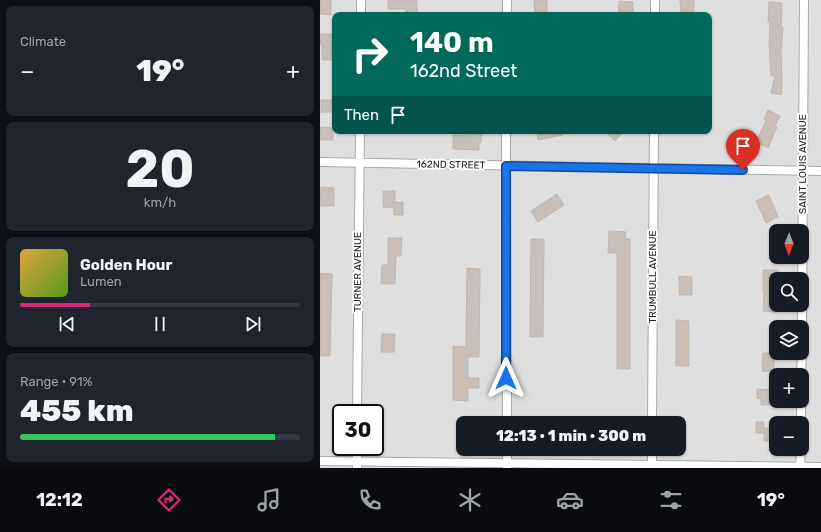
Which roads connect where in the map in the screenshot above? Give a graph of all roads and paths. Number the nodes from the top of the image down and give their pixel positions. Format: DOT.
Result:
graph roads {
  1 [pos="361,0"];
  2 [pos="507,0"];
  3 [pos="655,0"];
  4 [pos="804,0"];
  5 [pos="360,12"];
  6 [pos="507,12"];
  7 [pos="655,12"];
  8 [pos="360,134"];
  9 [pos="506,134"];
  10 [pos="654,134"];
  11 [pos="320,162"];
  12 [pos="359,163"];
  13 [pos="506,166"];
  14 [pos="654,168"];
  15 [pos="803,171"];
  16 [pos="821,171"];
  17 [pos="802,320"];
  18 [pos="357,404"];
  19 [pos="506,416"];
  20 [pos="652,416"];
  21 [pos="801,456"];
  22 [pos="320,461"];
  23 [pos="357,464"];
  24 [pos="507,465"];
  25 [pos="652,466"];
  26 [pos="800,467"];
  27 [pos="821,467"];
  1 -- 5 [label="street"];
  2 -- 6 [label="street"];
  3 -- 7 [label="street"];
  4 -- 15 [label="street, SAINT LOUIS AVENUE"];
  8 -- 12 [label="street, TURNER AVENUE"];
  9 -- 13 [label="street"];
  10 -- 14 [label="street, TRUMBULL AVENUE"];
  11 -- 12 [label="street, 162ND STREET"];
  12 -- 13 [label="street, 162ND STREET"];
  12 -- 18 [label="street, TURNER AVENUE"];
  13 -- 14 [label="street, 162ND STREET"];
  13 -- 19 [label="street"];
  14 -- 15 [label="street, 162ND STREET"];
  14 -- 20 [label="street, TRUMBULL AVENUE"];
  15 -- 16 [label="street, 162ND STREET"];
  15 -- 17 [label="street, SAINT LOUIS AVENUE"];
  21 -- 26 [label="street"];
  22 -- 23 [label="street"];
  23 -- 24 [label="street"];
  24 -- 25 [label="street"];
  25 -- 26 [label="street"];
  26 -- 27 [label="street"];
}
